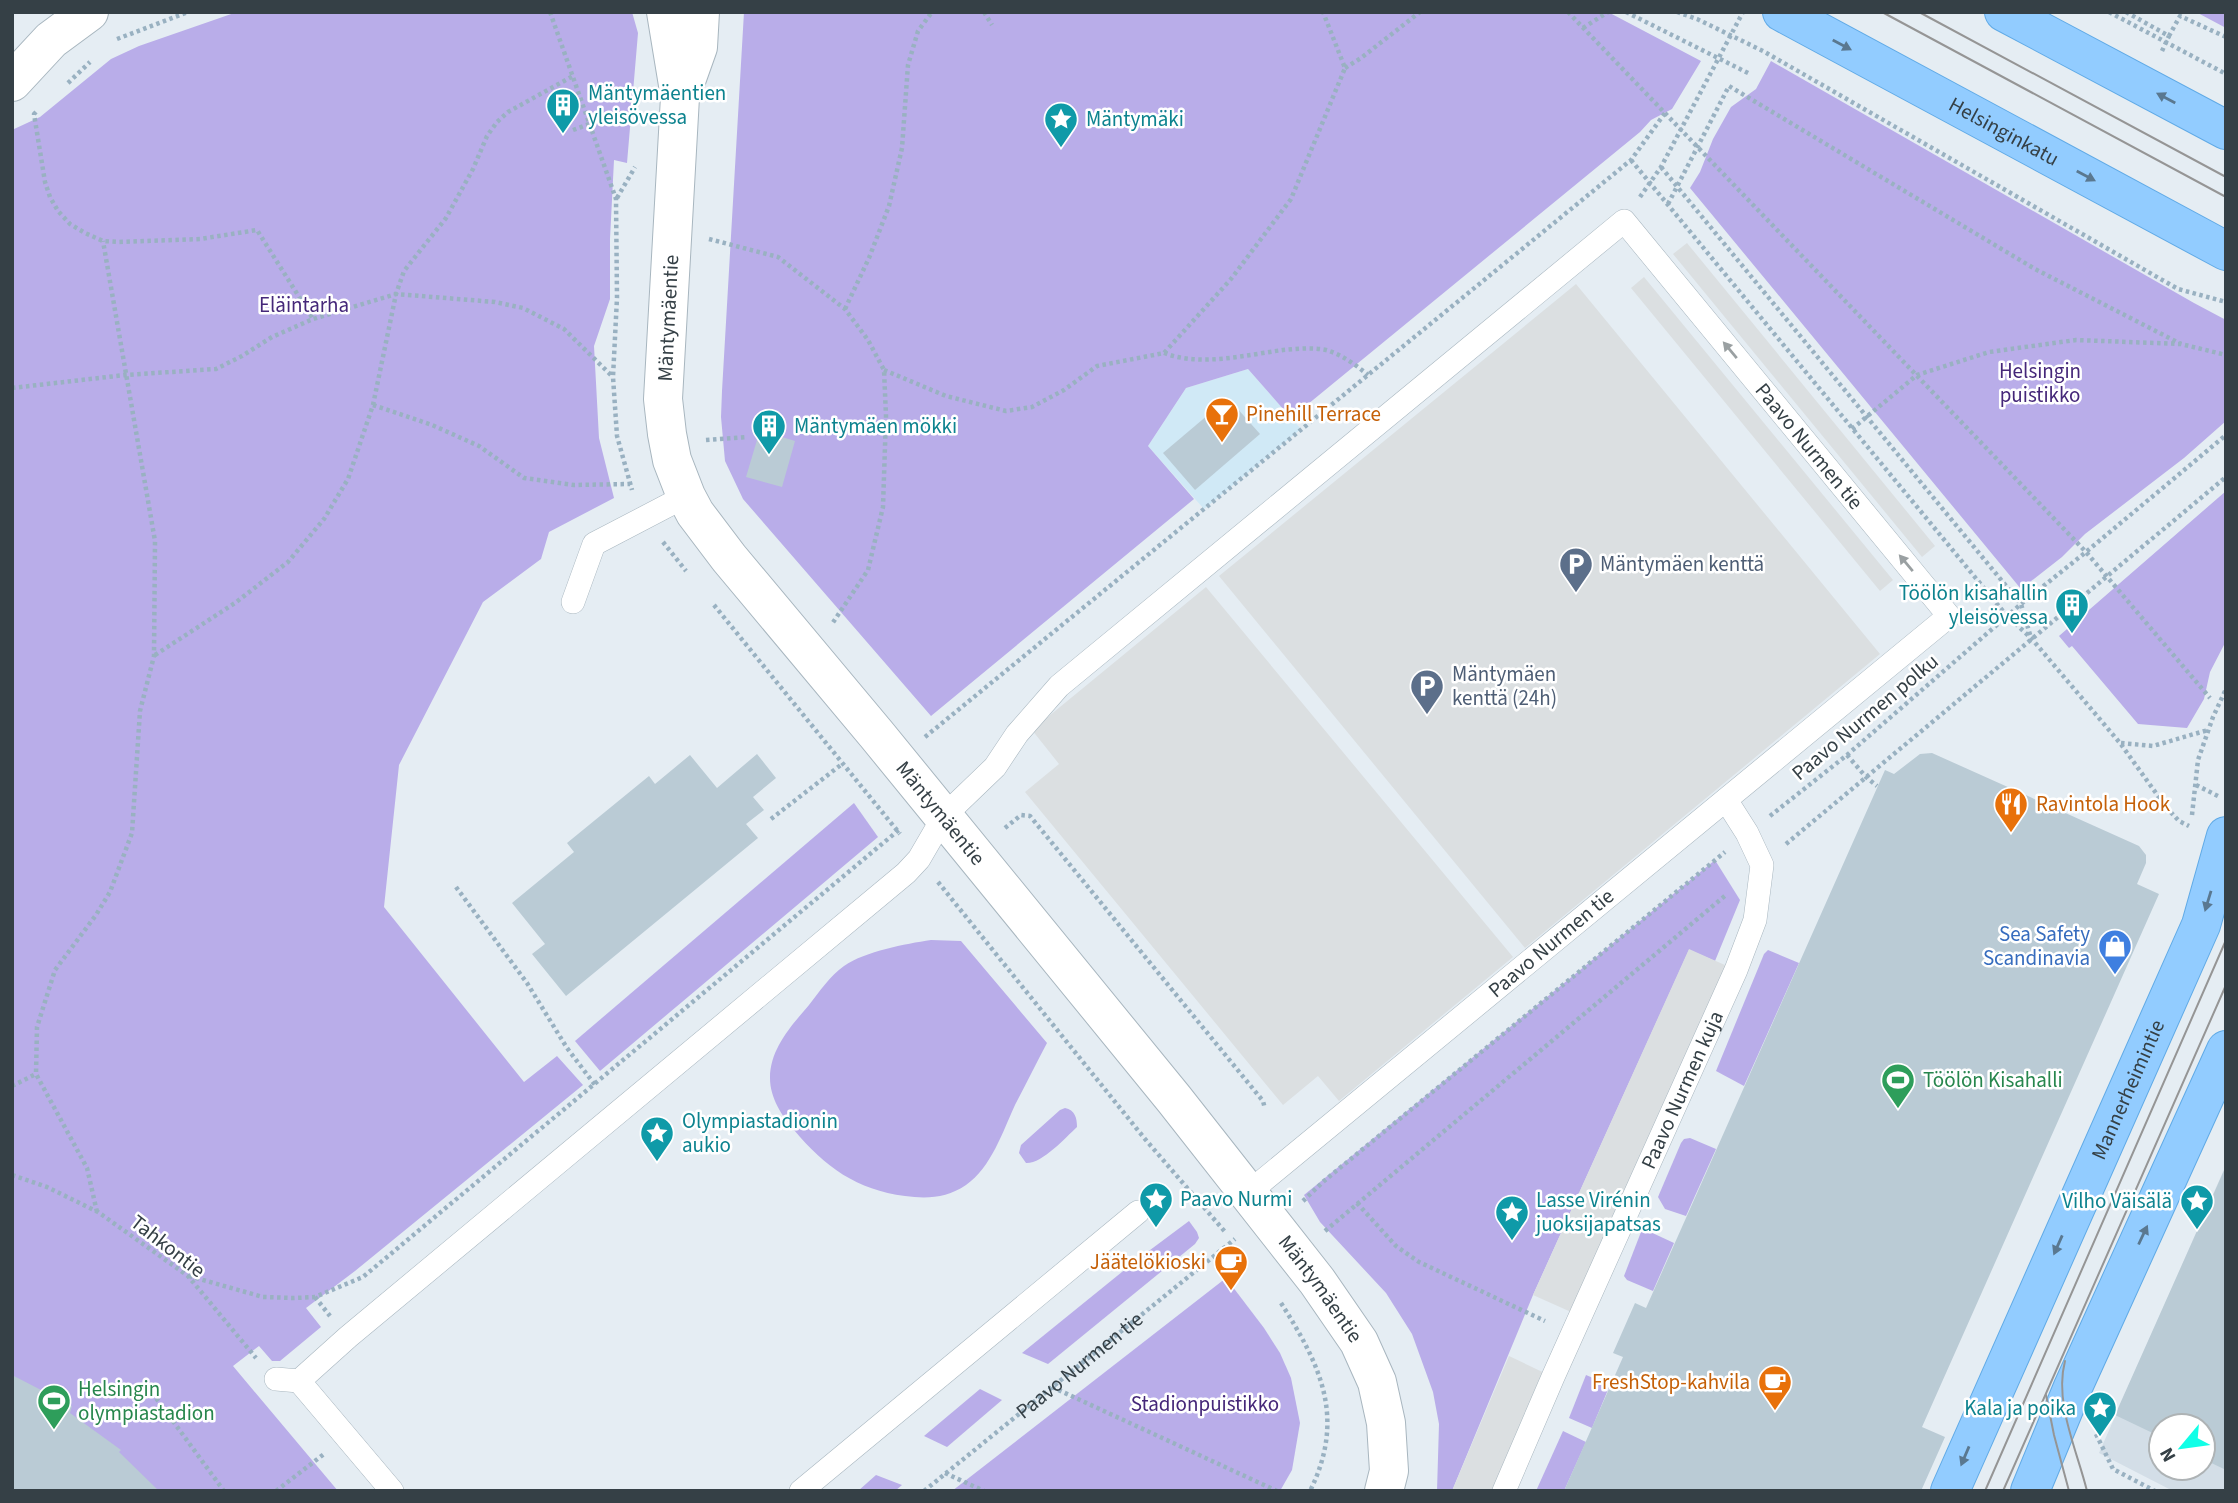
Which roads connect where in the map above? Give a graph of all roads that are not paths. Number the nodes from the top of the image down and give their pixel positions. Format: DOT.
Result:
graph roads {
  1 [pos="666,12"];
  2 [pos="701,12"];
  3 [pos="1782,12"];
  4 [pos="2004,12"];
  5 [pos="81,13"];
  6 [pos="12,82"];
  7 [pos="680,97"];
  8 [pos="2226,130"];
  9 [pos="2226,251"];
  10 [pos="685,496"];
  11 [pos="573,602"];
  12 [pos="1726,800"];
  13 [pos="944,816"];
  14 [pos="2208,831"];
  15 [pos="2226,1050"];
  16 [pos="1248,1193"];
  17 [pos="1138,1212"];
  18 [pos="1386,1481"];
  19 [pos="2037,1489"];
  20 [pos="392,1491"];
  21 [pos="801,1491"];
  22 [pos="1504,1491"];
  23 [pos="1950,1491"];
  1 -- 7 [label="street, Mäntymäentie"];
  2 -- 7 [label="street, Mäntymäentie"];
  3 -- 9 [label="main road, Helsinginkatu, one-way"];
  8 -- 4 [label="main road, one-way"];
  5 -- 6 [label="street"];
  7 -- 10 [label="street, Mäntymäentie"];
  10 -- 11 [label="lane"];
  10 -- 13 [label="street, Mäntymäentie"];
  12 -- 13 [label="lane, Paavo Nurmen tie, one-way"];
  12 -- 16 [label="lane, Paavo Nurmen tie"];
  12 -- 22 [label="lane, Paavo Nurmen kuja"];
  13 -- 16 [label="street, Mäntymäentie"];
  13 -- 20 [label="lane"];
  14 -- 23 [label="main road, Mannerheimintie, one-way"];
  19 -- 15 [label="main road, one-way"];
  16 -- 18 [label="street, Mäntymäentie"];
  17 -- 21 [label="lane"];
}
